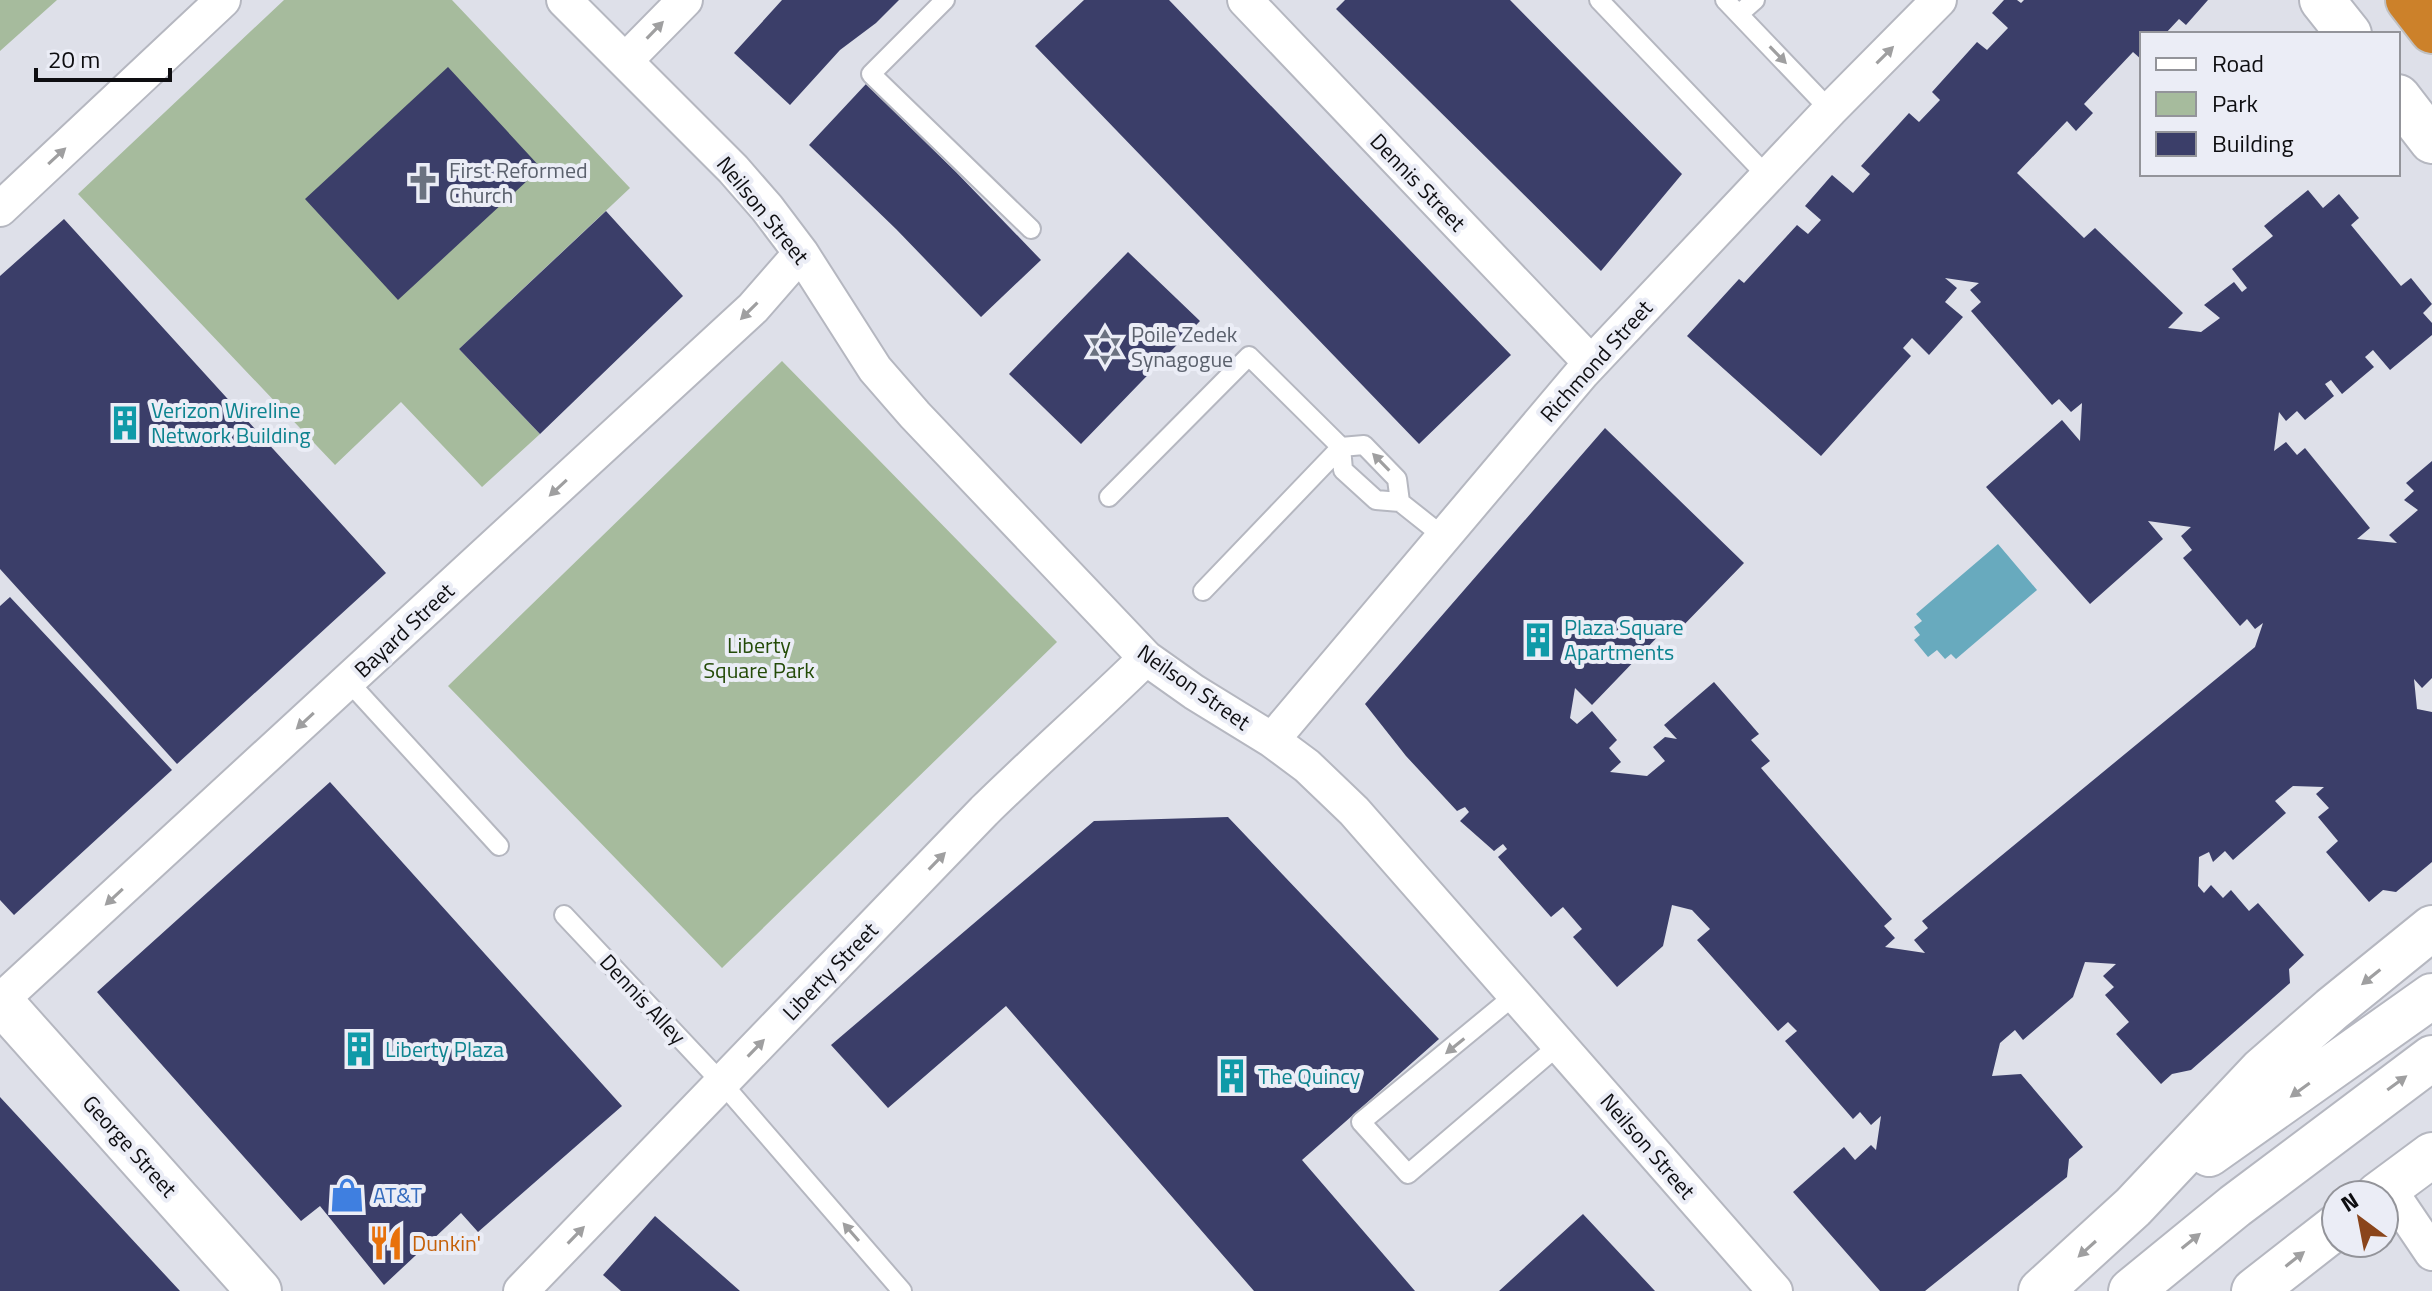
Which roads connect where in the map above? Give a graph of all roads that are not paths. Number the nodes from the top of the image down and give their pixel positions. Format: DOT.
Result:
graph roads {
  1 [pos="223,0"];
  2 [pos="564,0"];
  3 [pos="685,0"];
  4 [pos="945,0"];
  5 [pos="1245,0"];
  6 [pos="1599,0"];
  7 [pos="1725,0"];
  8 [pos="1755,0"];
  9 [pos="1939,0"];
  10 [pos="2322,0"];
  11 [pos="2408,0"];
  12 [pos="1739,14"];
  13 [pos="2432,31"];
  14 [pos="2347,32"];
  15 [pos="625,61"];
  16 [pos="2400,100"];
  17 [pos="1830,110"];
  18 [pos="2432,141"];
  19 [pos="1767,176"];
  20 [pos="0,209"];
  21 [pos="1031,229"];
  22 [pos="801,253"];
  23 [pos="1591,363"];
  24 [pos="1341,447"];
  25 [pos="1109,497"];
  26 [pos="1400,502"];
  27 [pos="1444,537"];
  28 [pos="1203,591"];
  29 [pos="1146,658"];
  30 [pos="348,681"];
  31 [pos="1272,740"];
  32 [pos="499,846"];
  33 [pos="564,915"];
  34 [pos="2432,928"];
  35 [pos="1515,995"];
  36 [pos="2432,996"];
  37 [pos="0,1001"];
  38 [pos="1559,1045"];
  39 [pos="2432,1058"];
  40 [pos="722,1083"];
  41 [pos="2432,1155"];
  42 [pos="2399,1179"];
  43 [pos="2133,1207"];
  44 [pos="2400,1213"];
  45 [pos="2320,1239"];
  46 [pos="2432,1253"];
  47 [pos="259,1291"];
  48 [pos="521,1291"];
  49 [pos="902,1291"];
  50 [pos="1775,1291"];
  51 [pos="2041,1291"];
  52 [pos="2131,1291"];
  53 [pos="2254,1291"];
  20 -- 1 [label="street, one-way"];
  2 -- 15 [label="street, Neilson Street"];
  15 -- 3 [label="street, one-way"];
  4 -- 21 [label="lane"];
  5 -- 23 [label="street, Dennis Street"];
  6 -- 19 [label="lane"];
  7 -- 12 [label="lane"];
  8 -- 12 [label="lane"];
  17 -- 9 [label="street, Richmond Street, one-way"];
  10 -- 14 [label="main road"];
  11 -- 13 [label="highway"];
  12 -- 17 [label="lane, one-way"];
  15 -- 22 [label="street, Neilson Street"];
  16 -- 18 [label="main road"];
  17 -- 19 [label="street, Richmond Street"];
  19 -- 23 [label="street, Richmond Street"];
  22 -- 29 [label="street, Neilson Street"];
  22 -- 30 [label="street, Bayard Street, one-way"];
  23 -- 27 [label="street, Richmond Street"];
  24 -- 25 [label="lane"];
  24 -- 26 [label="lane"];
  26 -- 24 [label="lane, one-way"];
  24 -- 28 [label="lane"];
  26 -- 27 [label="lane"];
  27 -- 31 [label="street, Richmond Street"];
  29 -- 31 [label="street, Neilson Street"];
  40 -- 29 [label="street, Liberty Street, one-way"];
  30 -- 32 [label="lane"];
  30 -- 37 [label="street, Bayard Street, one-way"];
  31 -- 35 [label="street, Neilson Street"];
  33 -- 40 [label="lane, Dennis Alley"];
  34 -- 43 [label="main road, one-way"];
  35 -- 38 [label="street, Neilson Street"];
  35 -- 38 [label="lane, one-way"];
  36 -- 43 [label="main road, one-way"];
  37 -- 47 [label="main road, George Street"];
  38 -- 50 [label="street, Neilson Street"];
  52 -- 39 [label="main road, one-way"];
  48 -- 40 [label="street, Liberty Street, one-way"];
  49 -- 40 [label="lane, Dennis Alley, one-way"];
  41 -- 42 [label="main road"];
  43 -- 51 [label="main road, one-way"];
  44 -- 46 [label="street"];
  53 -- 45 [label="main road, one-way"];
}
